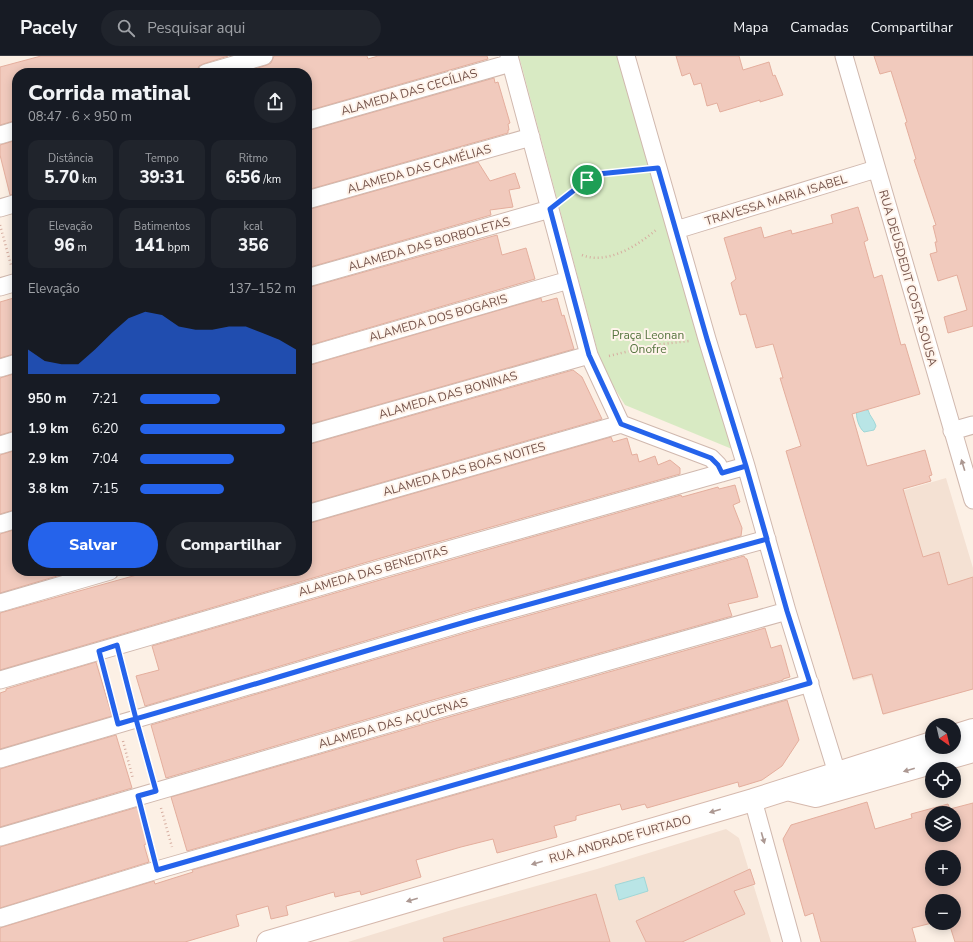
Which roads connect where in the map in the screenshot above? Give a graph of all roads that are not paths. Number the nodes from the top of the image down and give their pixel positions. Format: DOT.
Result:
graph roads {
  1 [pos="264,56"];
  2 [pos="626,56"];
  3 [pos="844,56"];
  4 [pos="510,60"];
  5 [pos="223,68"];
  6 [pos="312,119"];
  7 [pos="12,131"];
  8 [pos="0,135"];
  9 [pos="532,137"];
  10 [pos="876,169"];
  11 [pos="312,199"];
  12 [pos="12,204"];
  13 [pos="0,208"];
  14 [pos="550,209"];
  15 [pos="674,223"];
  16 [pos="312,277"];
  17 [pos="570,280"];
  18 [pos="312,355"];
  19 [pos="590,358"];
  20 [pos="12,364"];
  21 [pos="0,368"];
  22 [pos="621,424"];
  23 [pos="973,425"];
  24 [pos="952,431"];
  25 [pos="312,434"];
  26 [pos="12,441"];
  27 [pos="0,445"];
  28 [pos="746,466"];
  29 [pos="722,473"];
  30 [pos="973,500"];
  31 [pos="312,513"];
  32 [pos="12,520"];
  33 [pos="0,524"];
  34 [pos="767,539"];
  35 [pos="93,576"];
  36 [pos="0,603"];
  37 [pos="787,611"];
  38 [pos="0,680"];
  39 [pos="810,683"];
  40 [pos="973,730"];
  41 [pos="961,734"];
  42 [pos="925,745"];
  43 [pos="973,751"];
  44 [pos="0,759"];
  45 [pos="837,773"];
  46 [pos="786,789"];
  47 [pos="753,800"];
  48 [pos="0,837"];
  49 [pos="0,918"];
  50 [pos="268,942"];
  51 [pos="792,942"];
  1 -- 5 [label="street"];
  2 -- 15 [label="street"];
  3 -- 10 [label="street, RUA DEUSDEDIT COSTA SOUSA"];
  4 -- 6 [label="street, ALAMEDA DAS CECÍLIAS"];
  4 -- 9 [label="street"];
  7 -- 8 [label="street"];
  9 -- 11 [label="street, ALAMEDA DAS CAMÉLIAS"];
  9 -- 14 [label="street"];
  10 -- 15 [label="street, TRAVESSA MARIA ISABEL"];
  10 -- 24 [label="street, RUA DEUSDEDIT COSTA SOUSA"];
  12 -- 13 [label="street"];
  14 -- 16 [label="street, ALAMEDA DAS BORBOLETAS"];
  14 -- 17 [label="street"];
  15 -- 28 [label="street"];
  17 -- 18 [label="street, ALAMEDA DOS BOGARIS"];
  17 -- 19 [label="street"];
  19 -- 22 [label="street"];
  19 -- 25 [label="street, ALAMEDA DAS BONINAS"];
  20 -- 21 [label="street"];
  22 -- 29 [label="street"];
  22 -- 31 [label="street, ALAMEDA DAS BOAS NOITES"];
  23 -- 24 [label="street"];
  30 -- 24 [label="street, RUA DEUSDEDIT COSTA SOUSA, one-way"];
  26 -- 27 [label="street"];
  28 -- 29 [label="street, ALAMEDA DAS BENEDITAS"];
  28 -- 34 [label="street"];
  29 -- 38 [label="street, ALAMEDA DAS BENEDITAS"];
  32 -- 33 [label="street"];
  34 -- 37 [label="street"];
  34 -- 44 [label="street"];
  35 -- 36 [label="street"];
  37 -- 39 [label="street"];
  37 -- 48 [label="street, ALAMEDA DAS AÇUCENAS"];
  39 -- 45 [label="street"];
  39 -- 49 [label="street"];
  40 -- 41 [label="street"];
  42 -- 45 [label="street, RUA ANDRADE FURTADO"];
  43 -- 46 [label="street, one-way"];
  45 -- 46 [label="street, RUA ANDRADE FURTADO"];
  46 -- 47 [label="street, RUA ANDRADE FURTADO"];
  47 -- 50 [label="street, RUA ANDRADE FURTADO, one-way"];
  47 -- 51 [label="street, one-way"];
}
